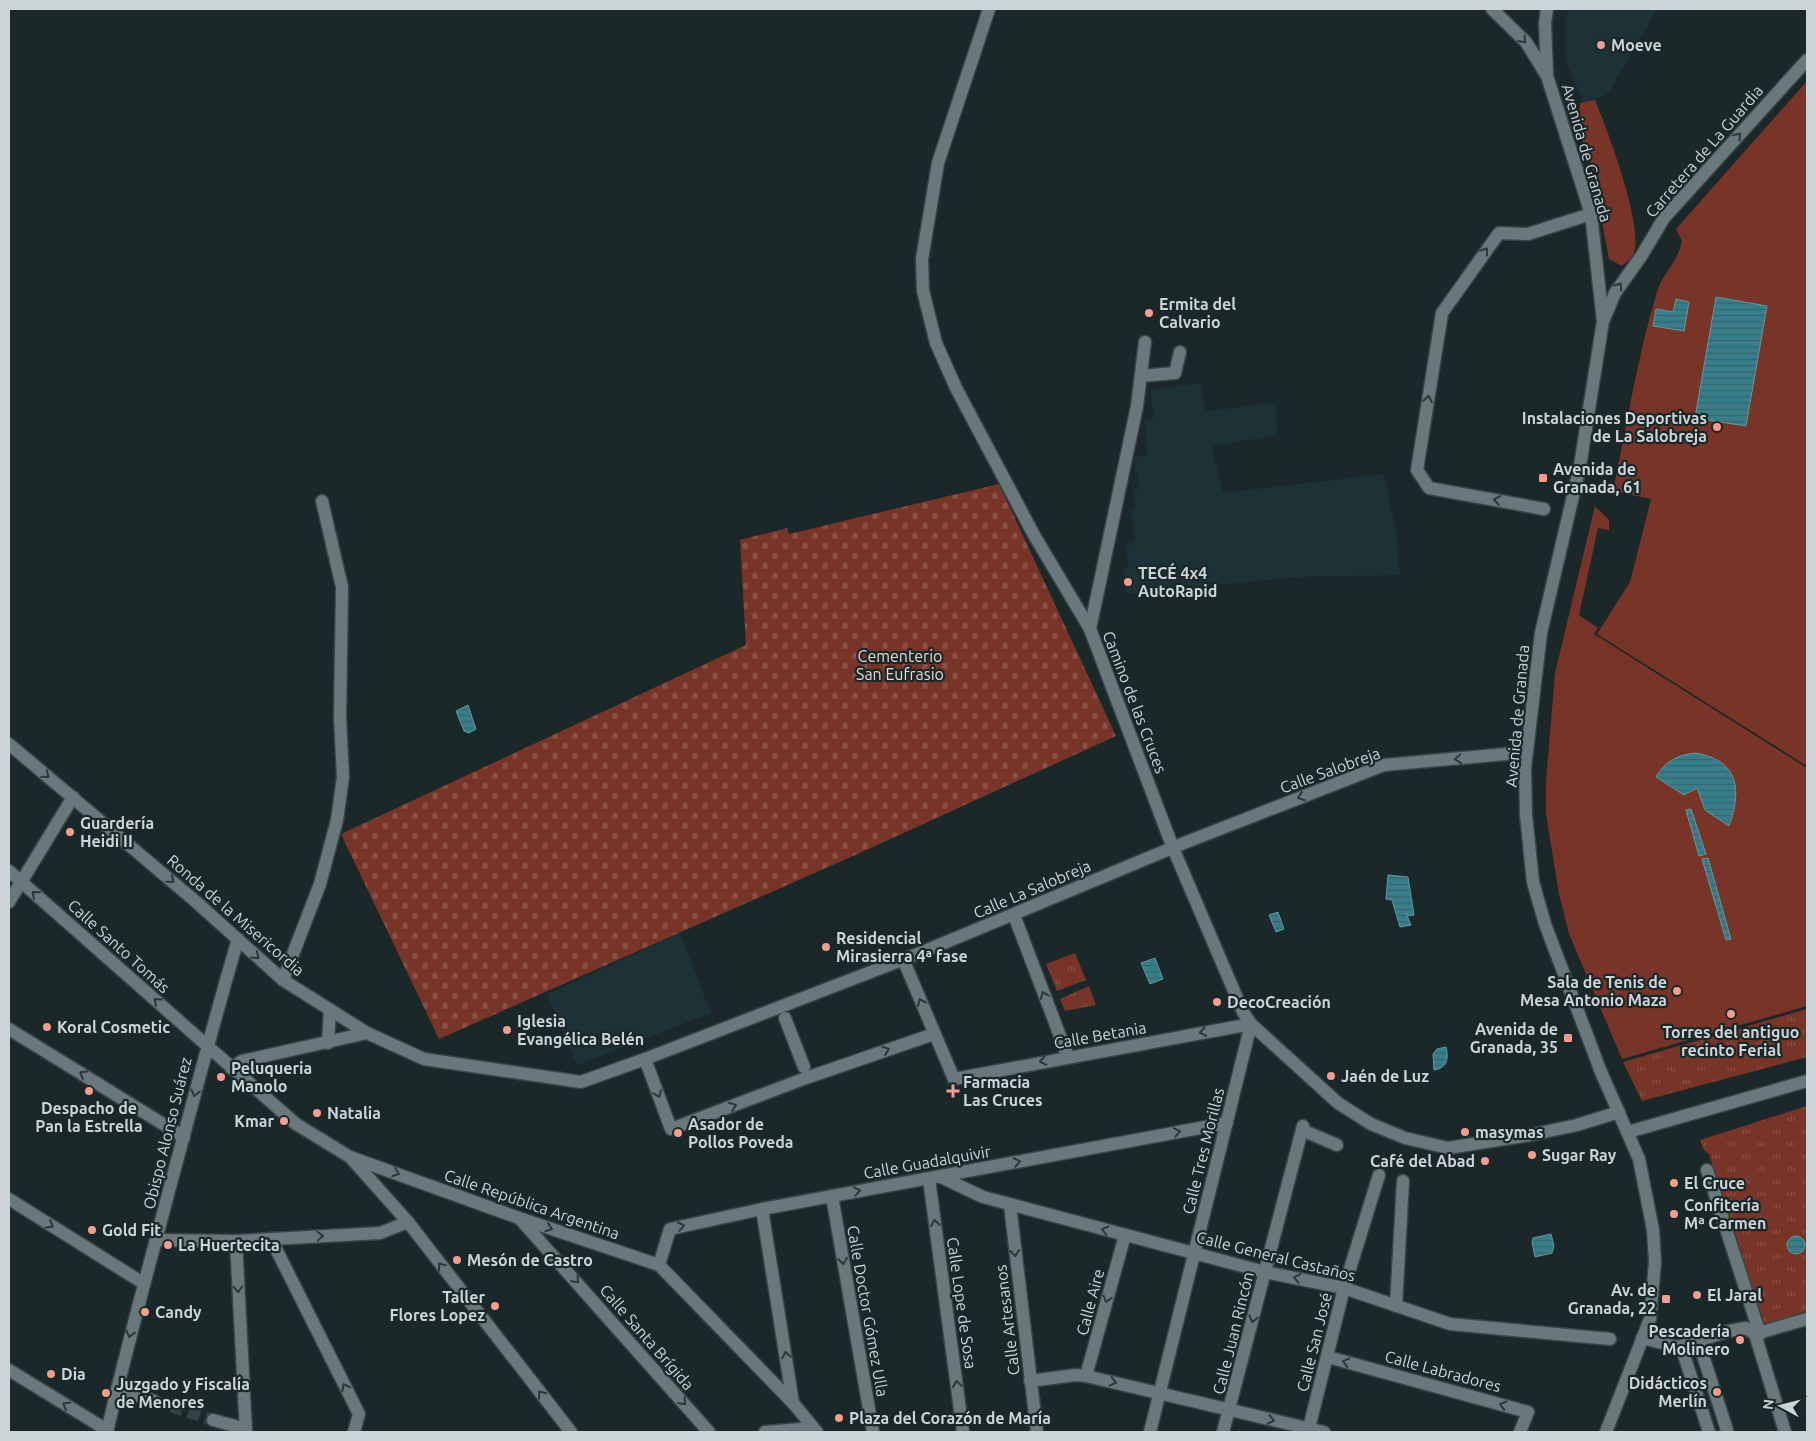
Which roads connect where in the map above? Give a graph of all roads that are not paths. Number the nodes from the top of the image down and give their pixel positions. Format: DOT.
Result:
graph roads {
  1 [pos="989,9"];
  2 [pos="1492,9"];
  3 [pos="1548,9"];
  4 [pos="1807,60"];
  5 [pos="1547,76"];
  6 [pos="1591,214"];
  7 [pos="1603,321"];
  8 [pos="1145,342"];
  9 [pos="1180,352"];
  10 [pos="1141,376"];
  11 [pos="322,501"];
  12 [pos="1544,508"];
  13 [pos="1090,629"];
  14 [pos="9,744"];
  15 [pos="1506,754"];
  16 [pos="73,797"];
  17 [pos="1173,848"];
  18 [pos="9,871"];
  19 [pos="21,881"];
  20 [pos="9,902"];
  21 [pos="1014,915"];
  22 [pos="238,939"];
  23 [pos="903,959"];
  24 [pos="282,980"];
  25 [pos="330,1010"];
  26 [pos="785,1018"];
  27 [pos="1251,1024"];
  28 [pos="9,1029"];
  29 [pos="367,1033"];
  30 [pos="934,1034"];
  31 [pos="328,1043"];
  32 [pos="206,1046"];
  33 [pos="1068,1057"];
  34 [pos="645,1059"];
  35 [pos="804,1066"];
  36 [pos="231,1068"];
  37 [pos="1807,1081"];
  38 [pos="1619,1112"];
  39 [pos="1227,1123"];
  40 [pos="1628,1132"];
  41 [pos="184,1137"];
  42 [pos="1337,1146"];
  43 [pos="350,1157"];
  44 [pos="1707,1170"];
  45 [pos="1379,1175"];
  46 [pos="935,1178"];
  47 [pos="1403,1181"];
  48 [pos="832,1196"];
  49 [pos="9,1199"];
  50 [pos="1010,1205"];
  51 [pos="762,1209"];
  52 [pos="519,1218"];
  53 [pos="408,1222"];
  54 [pos="1124,1235"];
  55 [pos="271,1239"];
  56 [pos="156,1240"];
  57 [pos="236,1241"];
  58 [pos="1194,1252"];
  59 [pos="659,1265"];
  60 [pos="1265,1272"];
  61 [pos="143,1282"];
  62 [pos="1344,1288"];
  63 [pos="1396,1306"];
  64 [pos="1807,1319"];
  65 [pos="1757,1334"];
  66 [pos="1642,1338"];
  67 [pos="1610,1339"];
  68 [pos="1698,1340"];
  69 [pos="1681,1346"];
  70 [pos="1328,1357"];
  71 [pos="9,1370"];
  72 [pos="1086,1376"];
  73 [pos="1030,1382"];
  74 [pos="117,1389"];
  75 [pos="1159,1393"];
  76 [pos="154,1401"];
  77 [pos="793,1404"];
  78 [pos="1229,1411"];
  79 [pos="213,1420"];
  80 [pos="814,1430"];
  81 [pos="1308,1430"];
  82 [pos="107,1431"];
  83 [pos="246,1431"];
  84 [pos="354,1432"];
  85 [pos="572,1432"];
  86 [pos="709,1432"];
  87 [pos="764,1432"];
  88 [pos="873,1432"];
  89 [pos="963,1432"];
  90 [pos="1037,1432"];
  91 [pos="1150,1432"];
  92 [pos="1223,1432"];
  93 [pos="1324,1432"];
  94 [pos="1520,1432"];
  95 [pos="1606,1432"];
  96 [pos="1709,1432"];
  97 [pos="1726,1432"];
  98 [pos="1785,1432"];
  1 -- 13 [label="street, Camino de las Cruces"];
  2 -- 5 [label="street, Avenida de Granada, one-way"];
  3 -- 5 [label="street, Avenida de Granada"];
  7 -- 4 [label="street, Carretera de La Guardia, one-way"];
  5 -- 6 [label="street, Avenida de Granada"];
  6 -- 7 [label="street, Avenida de Granada"];
  12 -- 6 [label="street, one-way"];
  7 -- 38 [label="street, Avenida de Granada"];
  8 -- 10 [label="street"];
  9 -- 10 [label="street"];
  10 -- 13 [label="street"];
  11 -- 24 [label="street"];
  13 -- 17 [label="street, Camino de las Cruces"];
  14 -- 16 [label="street, Ronda de la Misericordia, one-way"];
  15 -- 17 [label="street, Calle Salobreja, one-way"];
  16 -- 19 [label="street"];
  16 -- 22 [label="street, Ronda de la Misericordia, one-way"];
  17 -- 21 [label="street, Calle La Salobreja"];
  17 -- 27 [label="street, Camino de las Cruces"];
  18 -- 19 [label="street, Calle Santo Tomás"];
  19 -- 20 [label="street"];
  32 -- 19 [label="street, Calle Santo Tomás, one-way"];
  21 -- 23 [label="street, Calle La Salobreja"];
  33 -- 21 [label="street, one-way"];
  22 -- 24 [label="street, Ronda de la Misericordia, one-way"];
  22 -- 32 [label="street, Obispo Alonso Suárez"];
  30 -- 23 [label="street, one-way"];
  23 -- 34 [label="street, Calle La Salobreja"];
  24 -- 25 [label="street, Ronda de la Misericordia"];
  25 -- 29 [label="street, Ronda de la Misericordia"];
  25 -- 31 [label="street"];
  26 -- 35 [label="street"];
  27 -- 33 [label="street, Calle Betania, one-way"];
  27 -- 38 [label="street, Camino de las Cruces"];
  27 -- 39 [label="street, Calle Tres Morillas"];
  41 -- 28 [label="street, one-way"];
  29 -- 31 [label="street"];
  29 -- 34 [label="street, Ronda de la Misericordia"];
  33 -- 30 [label="street, Calle Betania, one-way"];
  34 -- 30 [label="street, one-way"];
  31 -- 36 [label="street"];
  32 -- 36 [label="street, Calle República Argentina"];
  32 -- 41 [label="street, Obispo Alonso Suárez, one-way"];
  36 -- 43 [label="street, Calle República Argentina"];
  37 -- 40 [label="street"];
  38 -- 40 [label="street, Avenida de Granada"];
  46 -- 39 [label="street, Calle Guadalquivir, one-way"];
  39 -- 58 [label="street, Calle Tres Morillas"];
  40 -- 66 [label="street, Avenida de Granada"];
  41 -- 56 [label="street, Obispo Alonso Suárez"];
  42 -- 60 [label="street, Calle Juan Rincón"];
  43 -- 52 [label="street, Calle República Argentina, one-way"];
  43 -- 53 [label="street"];
  44 -- 65 [label="street"];
  45 -- 62 [label="street, Calle San José"];
  48 -- 46 [label="street, Calle Guadalquivir, one-way"];
  46 -- 50 [label="street, Calle General Castaños"];
  89 -- 46 [label="street, Calle Lope de Sosa, one-way"];
  47 -- 63 [label="street"];
  48 -- 51 [label="street, Calle Guadalquivir"];
  48 -- 88 [label="street, Calle Doctor Gómez Ulla, one-way"];
  49 -- 61 [label="street, one-way"];
  54 -- 50 [label="street, Calle General Castaños, one-way"];
  50 -- 73 [label="street, Calle Artesanos, one-way"];
  59 -- 51 [label="street, Calle Guadalquivir, one-way"];
  77 -- 51 [label="street, one-way"];
  52 -- 59 [label="street, Calle República Argentina, one-way"];
  52 -- 86 [label="street, Calle Santa Brígida, one-way"];
  55 -- 53 [label="street, one-way"];
  85 -- 53 [label="street, one-way"];
  54 -- 58 [label="street, Calle General Castaños"];
  54 -- 72 [label="street, Calle Aire, one-way"];
  55 -- 57 [label="street"];
  84 -- 55 [label="street, one-way"];
  56 -- 57 [label="street"];
  56 -- 61 [label="street, Obispo Alonso Suárez"];
  57 -- 83 [label="street, one-way"];
  58 -- 60 [label="street, Calle General Castaños"];
  58 -- 75 [label="street, Calle Tres Morillas"];
  59 -- 77 [label="street, Calle República Argentina"];
  62 -- 60 [label="street, Calle General Castaños, one-way"];
  60 -- 78 [label="street, Calle Juan Rincón, one-way"];
  61 -- 74 [label="street, Obispo Alonso Suárez, one-way"];
  62 -- 63 [label="street, Calle General Castaños"];
  62 -- 70 [label="street, Calle San José"];
  63 -- 67 [label="street, Calle General Castaños"];
  64 -- 65 [label="street"];
  65 -- 68 [label="street"];
  65 -- 98 [label="street"];
  66 -- 69 [label="street"];
  66 -- 95 [label="street, Avenida de Granada"];
  68 -- 69 [label="street"];
  68 -- 97 [label="street"];
  69 -- 96 [label="street"];
  70 -- 81 [label="street, Calle San José"];
  94 -- 70 [label="street, Calle Labradores, one-way"];
  82 -- 71 [label="street, one-way"];
  72 -- 73 [label="street"];
  72 -- 75 [label="street, one-way"];
  73 -- 90 [label="street, Calle Artesanos"];
  74 -- 76 [label="street"];
  74 -- 82 [label="street, Obispo Alonso Suárez"];
  75 -- 78 [label="street"];
  75 -- 91 [label="street, Calle Tres Morillas"];
  77 -- 80 [label="street, Calle República Argentina"];
  78 -- 81 [label="street, one-way"];
  78 -- 92 [label="street, Calle Juan Rincón"];
  79 -- 83 [label="street"];
  80 -- 87 [label="street"];
  81 -- 93 [label="street"];
}
